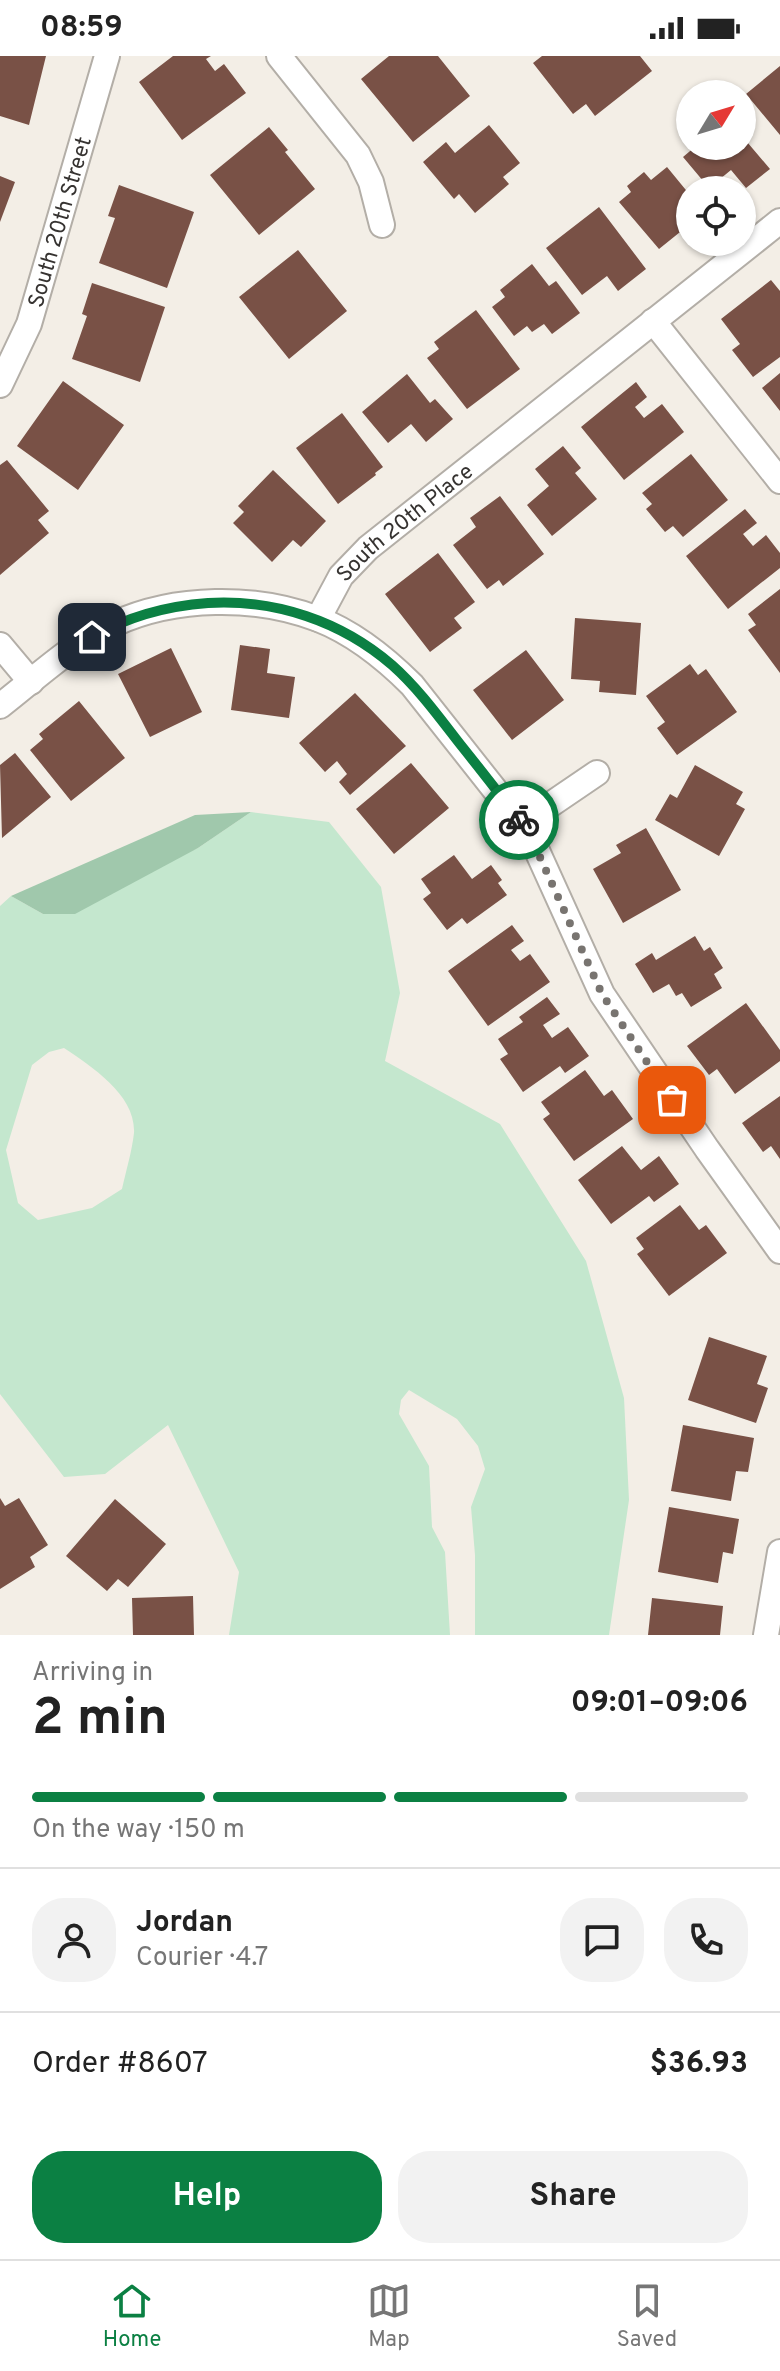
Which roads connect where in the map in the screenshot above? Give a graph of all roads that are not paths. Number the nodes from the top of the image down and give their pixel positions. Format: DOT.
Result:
graph roads {
  1 [pos="107,56"];
  2 [pos="279,56"];
  3 [pos="780,221"];
  4 [pos="382,225"];
  5 [pos="653,321"];
  6 [pos="0,385"];
  7 [pos="780,481"];
  8 [pos="318,619"];
  9 [pos="0,645"];
  10 [pos="31,682"];
  11 [pos="0,706"];
  12 [pos="597,773"];
  13 [pos="522,824"];
  14 [pos="780,1251"];
  15 [pos="780,1552"];
  16 [pos="766,1635"];
  1 -- 6 [label="street, South 20th Street"];
  2 -- 4 [label="street"];
  3 -- 5 [label="street, South 20th Place"];
  5 -- 7 [label="street"];
  5 -- 8 [label="street, South 20th Place"];
  8 -- 10 [label="street"];
  8 -- 13 [label="street"];
  9 -- 10 [label="street"];
  10 -- 11 [label="street"];
  12 -- 13 [label="street"];
  13 -- 14 [label="street"];
  15 -- 16 [label="street"];
}
